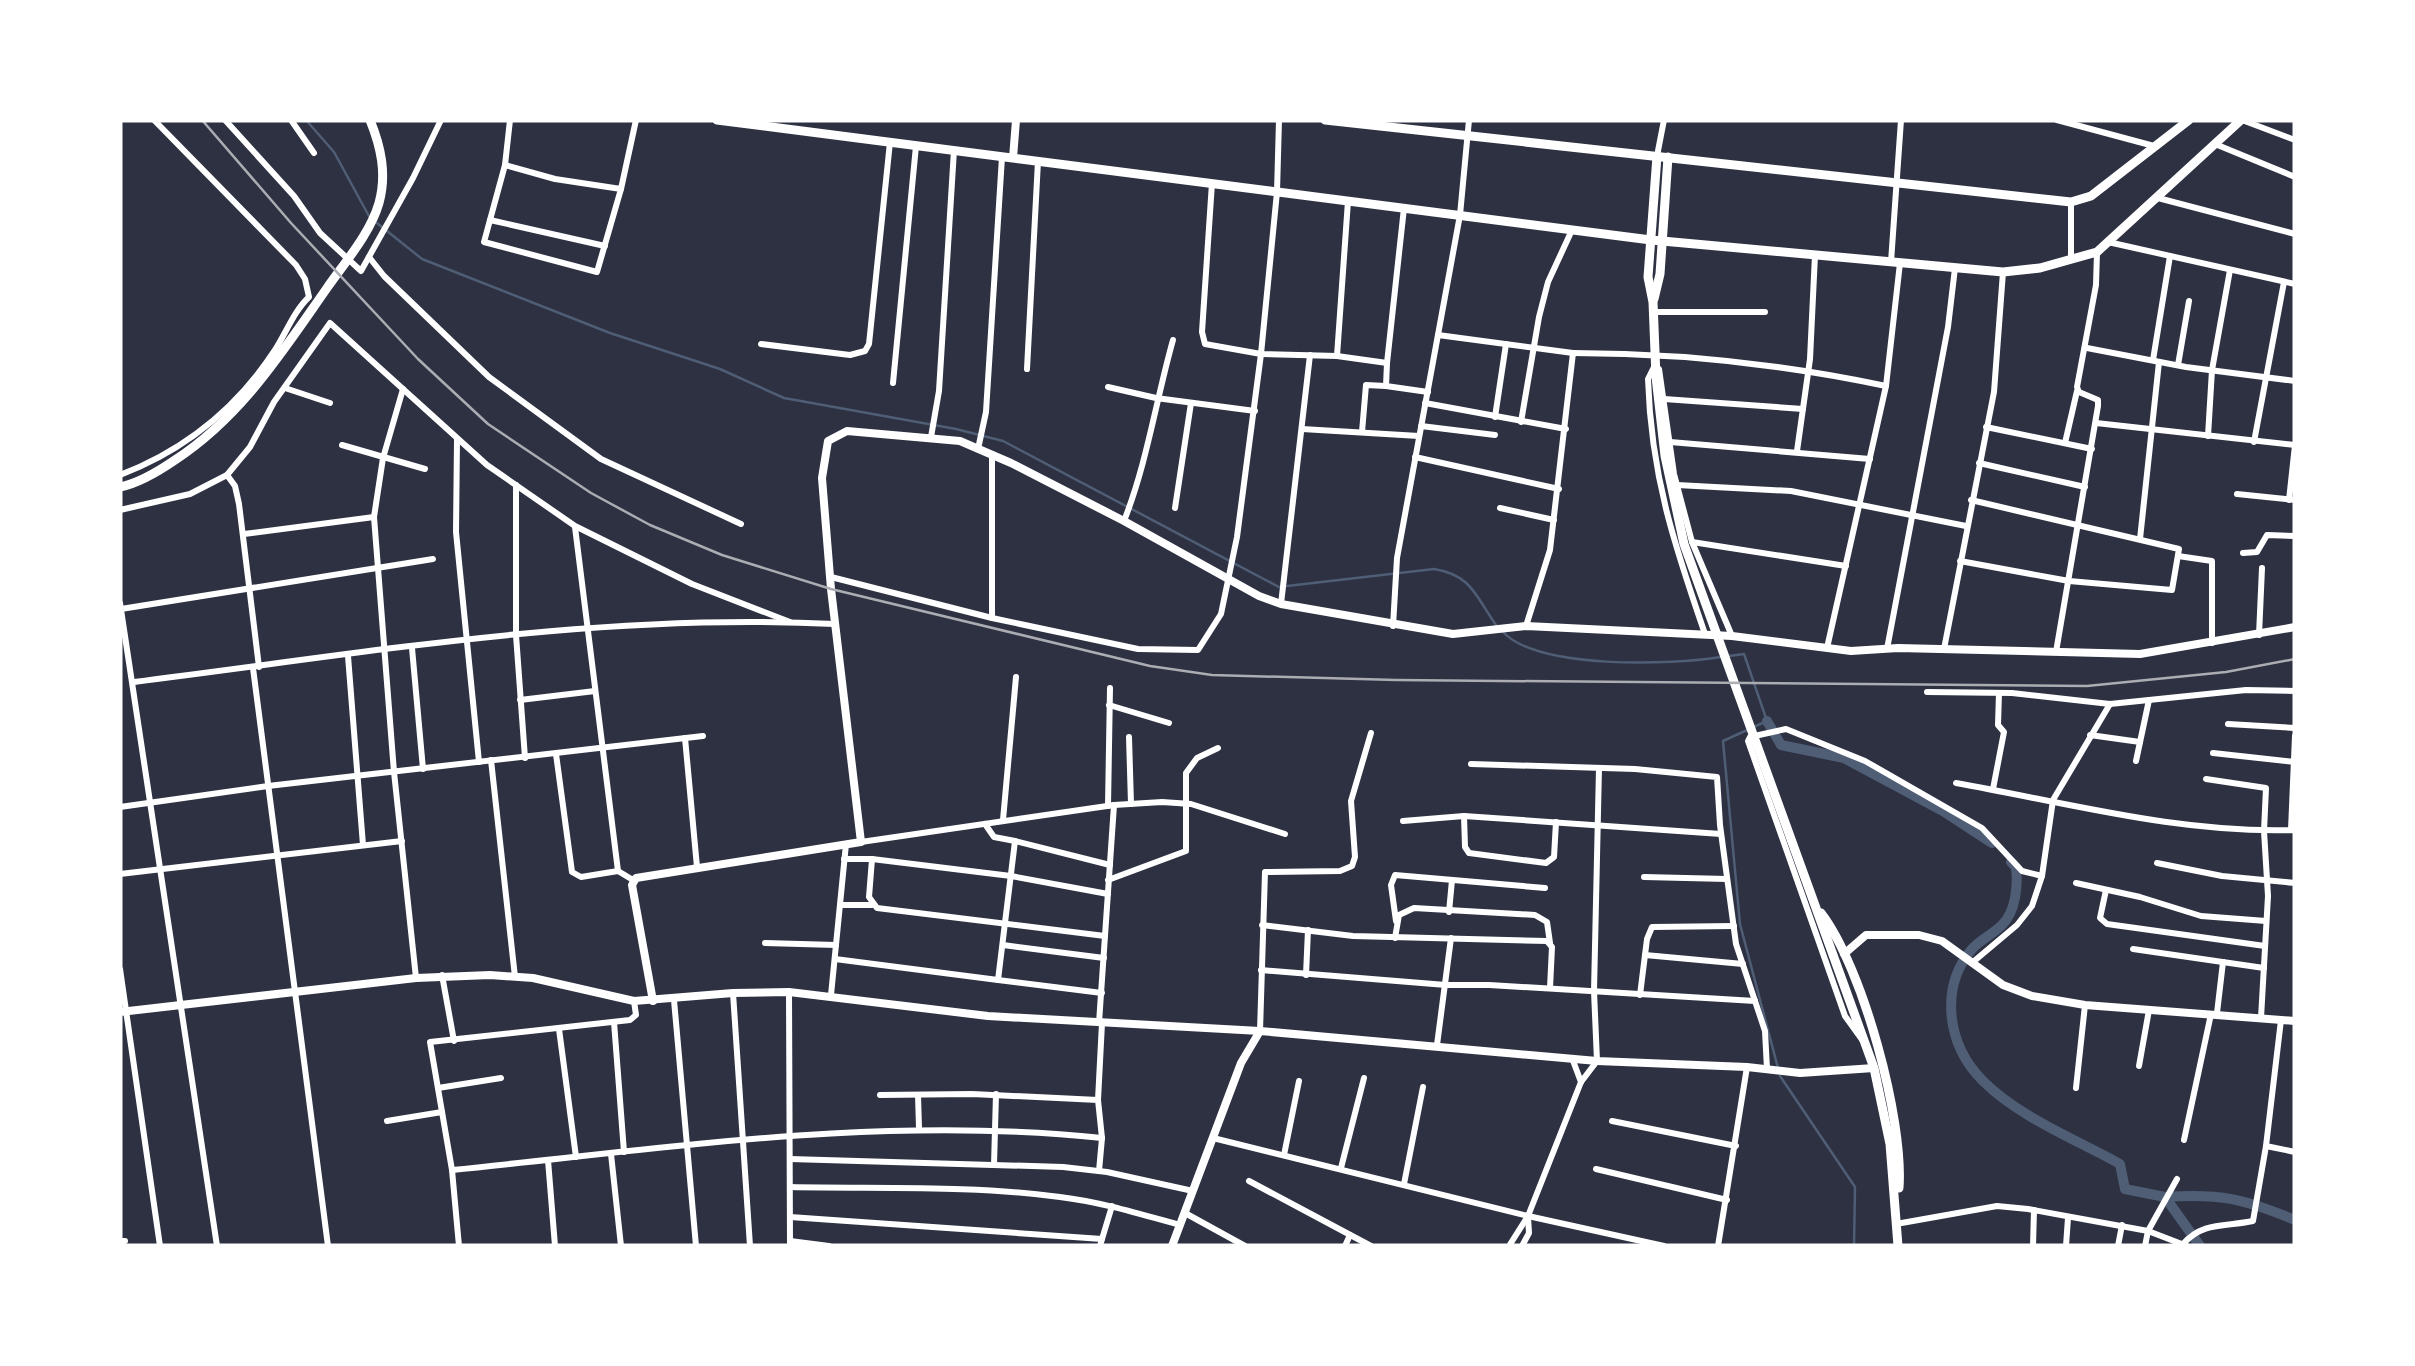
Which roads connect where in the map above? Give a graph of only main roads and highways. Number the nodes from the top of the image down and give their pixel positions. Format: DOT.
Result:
graph roads {
  1 [pos="370,120"];
  2 [pos="716,120"];
  3 [pos="1325,120"];
  4 [pos="2189,120"];
  5 [pos="2242,120"];
  6 [pos="1663,156"];
  7 [pos="1656,240"];
  8 [pos="122,484"];
  9 [pos="1816,906"];
  10 [pos="1897,1206"];
  11 [pos="1898,1246"];
  1 -- 8 [label="main road"];
  2 -- 7 [label="main road"];
  3 -- 6 [label="main road"];
  4 -- 6 [label="main road"];
  5 -- 7 [label="main road"];
  6 -- 7 [label="main road"];
  7 -- 9 [label="main road"];
  9 -- 10 [label="main road"];
  9 -- 10 [label="main road"];
  10 -- 11 [label="main road"];
}
